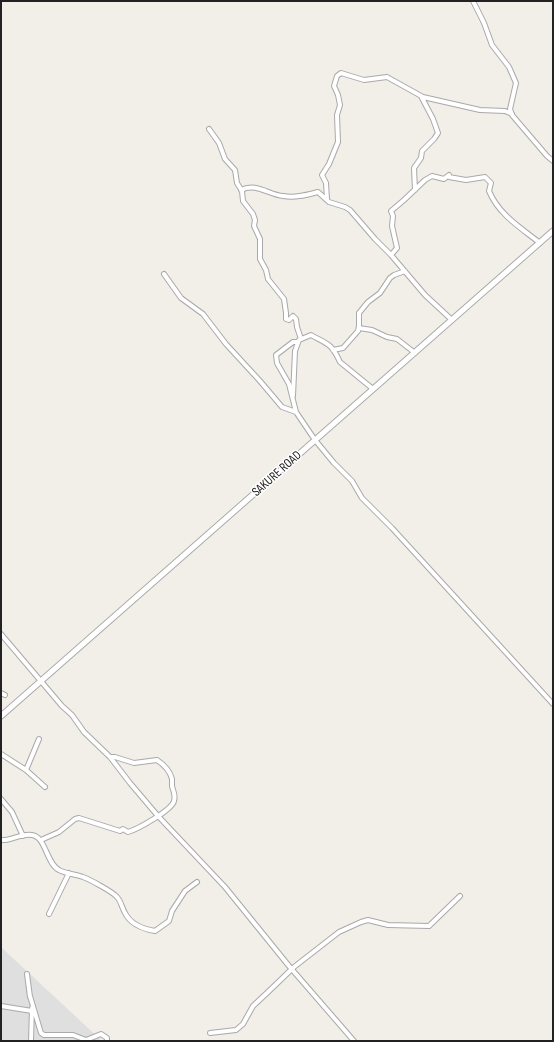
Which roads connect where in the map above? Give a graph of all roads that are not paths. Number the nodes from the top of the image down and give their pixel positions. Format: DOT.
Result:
graph roads {
  1 [pos="473,1"];
  2 [pos="421,96"];
  3 [pos="512,114"];
  4 [pos="209,129"];
  5 [pos="553,161"];
  6 [pos="241,190"];
  7 [pos="415,190"];
  8 [pos="327,199"];
  9 [pos="553,231"];
  10 [pos="540,243"];
  11 [pos="392,255"];
  12 [pos="405,271"];
  13 [pos="164,274"];
  14 [pos="452,320"];
  15 [pos="359,328"];
  16 [pos="299,340"];
  17 [pos="333,350"];
  18 [pos="415,353"];
  19 [pos="374,389"];
  20 [pos="293,396"];
  21 [pos="296,412"];
  22 [pos="315,440"];
  23 [pos="1,634"];
  24 [pos="40,680"];
  25 [pos="553,704"];
  26 [pos="1,716"];
  27 [pos="39,739"];
  28 [pos="1,754"];
  29 [pos="110,757"];
  30 [pos="26,770"];
  31 [pos="45,787"];
  32 [pos="1,799"];
  33 [pos="158,816"];
  34 [pos="23,836"];
  35 [pos="1,840"];
  36 [pos="41,840"];
  37 [pos="69,873"];
  38 [pos="197,882"];
  39 [pos="460,896"];
  40 [pos="49,914"];
  41 [pos="293,970"];
  42 [pos="27,974"];
  43 [pos="30,996"];
  44 [pos="1,1006"];
  45 [pos="32,1011"];
  46 [pos="210,1033"];
  47 [pos="31,1041"];
  48 [pos="107,1041"];
  49 [pos="354,1041"];
  1 -- 3 [label="street"];
  2 -- 3 [label="street"];
  2 -- 7 [label="street"];
  2 -- 8 [label="street"];
  3 -- 5 [label="street"];
  4 -- 6 [label="street"];
  6 -- 8 [label="street"];
  6 -- 16 [label="street"];
  7 -- 10 [label="street"];
  7 -- 11 [label="street"];
  8 -- 11 [label="street"];
  9 -- 10 [label="street, SAKURE ROAD"];
  10 -- 14 [label="street, SAKURE ROAD"];
  11 -- 12 [label="street"];
  12 -- 14 [label="street"];
  12 -- 15 [label="street"];
  13 -- 21 [label="street"];
  14 -- 18 [label="street, SAKURE ROAD"];
  15 -- 17 [label="street"];
  15 -- 18 [label="street"];
  16 -- 17 [label="street"];
  16 -- 20 [label="street"];
  16 -- 20 [label="street"];
  17 -- 19 [label="street"];
  18 -- 19 [label="street, SAKURE ROAD"];
  19 -- 22 [label="street, SAKURE ROAD"];
  20 -- 21 [label="street"];
  21 -- 22 [label="street"];
  22 -- 24 [label="street, SAKURE ROAD"];
  22 -- 25 [label="street"];
  23 -- 24 [label="street"];
  24 -- 26 [label="street, SAKURE ROAD"];
  24 -- 29 [label="street"];
  27 -- 30 [label="street"];
  28 -- 30 [label="street"];
  29 -- 33 [label="street"];
  29 -- 33 [label="street"];
  30 -- 31 [label="street"];
  32 -- 34 [label="street"];
  33 -- 36 [label="street"];
  33 -- 41 [label="street"];
  34 -- 35 [label="street"];
  34 -- 36 [label="street"];
  36 -- 37 [label="street"];
  37 -- 38 [label="street"];
  37 -- 40 [label="street"];
  39 -- 41 [label="street"];
  41 -- 46 [label="street"];
  41 -- 49 [label="street"];
  42 -- 43 [label="street"];
  43 -- 45 [label="street"];
  43 -- 48 [label="street"];
  44 -- 45 [label="street"];
  45 -- 47 [label="street"];
}
